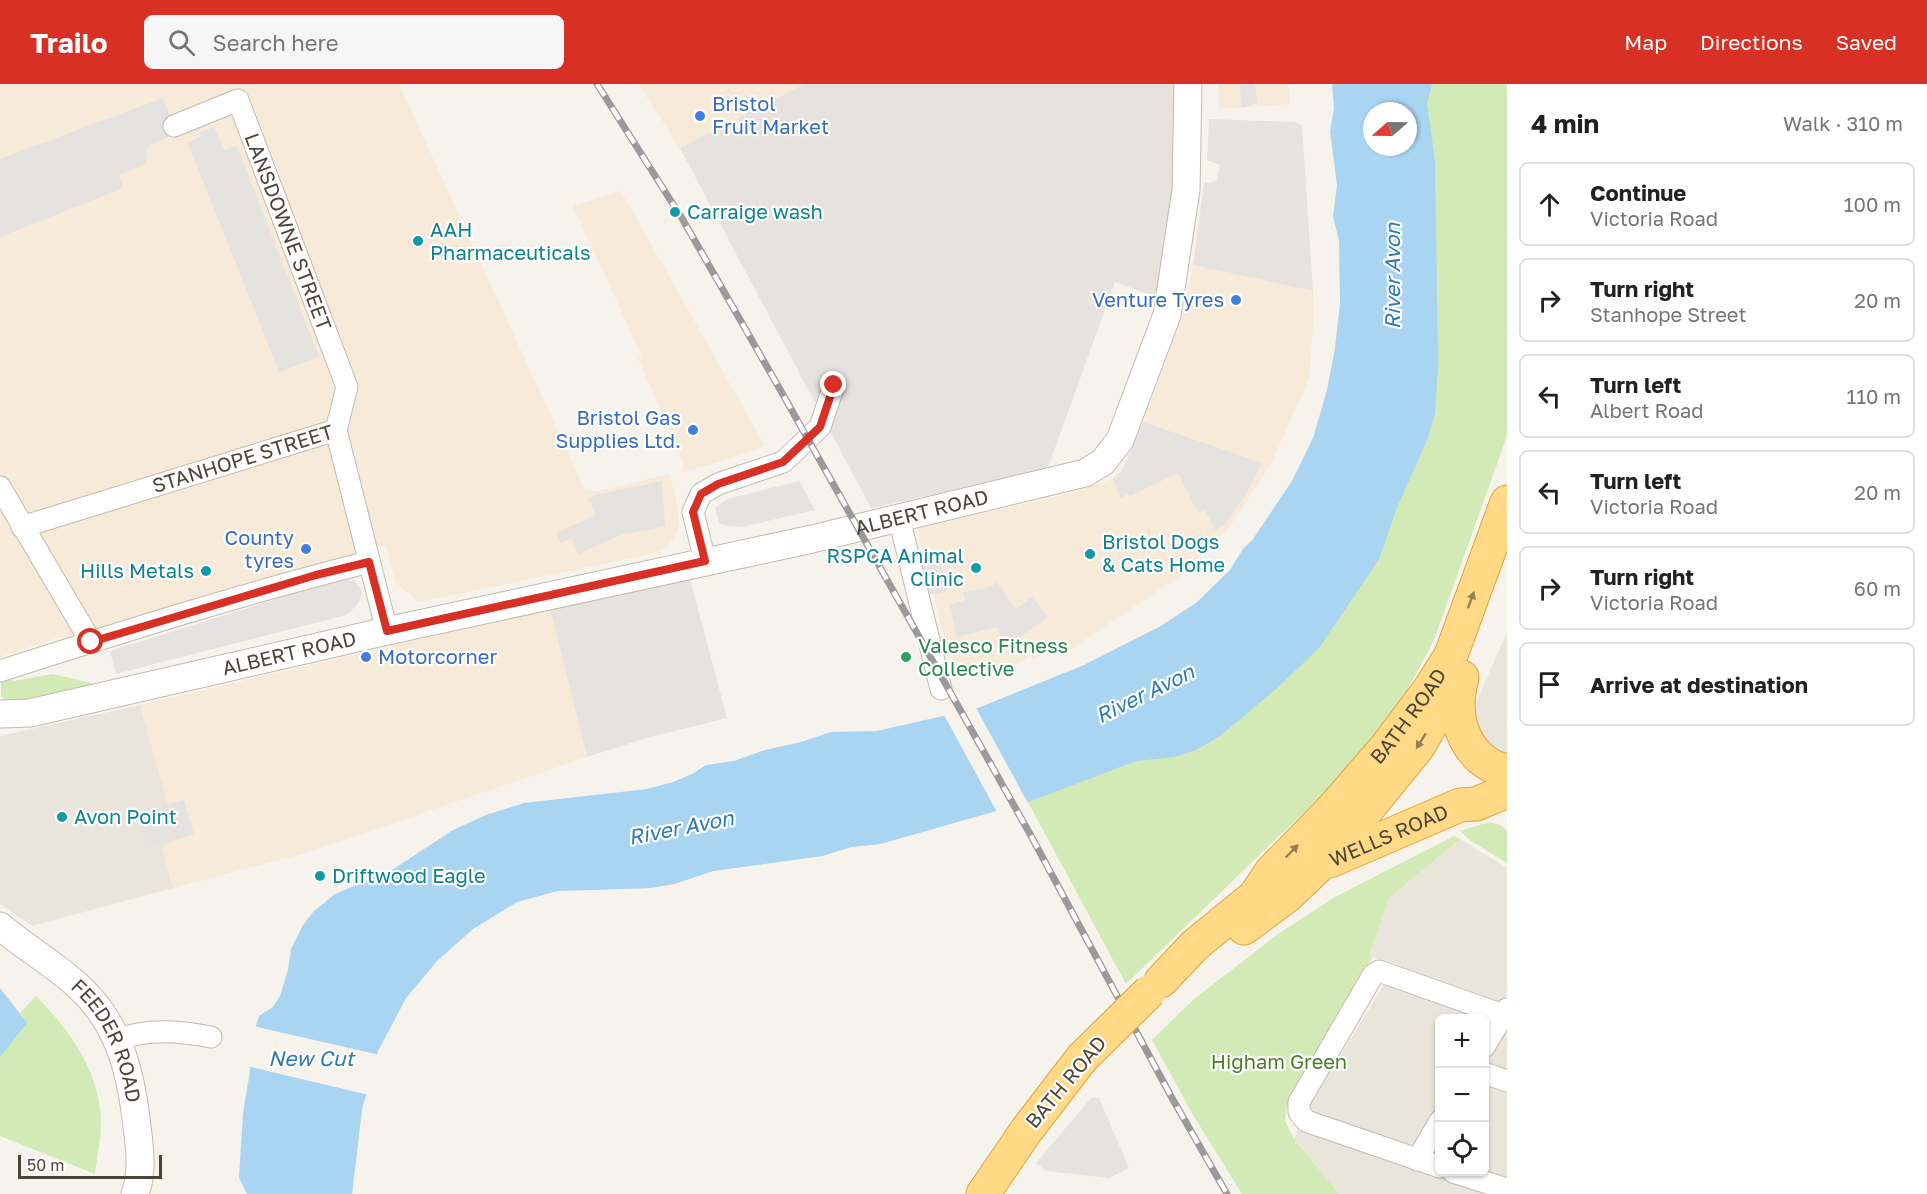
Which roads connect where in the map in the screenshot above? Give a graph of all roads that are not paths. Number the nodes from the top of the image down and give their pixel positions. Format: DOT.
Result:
graph roads {
  1 [pos="1188,84"];
  2 [pos="174,126"];
  3 [pos="834,385"];
  4 [pos="336,430"];
  5 [pos="0,487"];
  6 [pos="1507,502"];
  7 [pos="899,518"];
  8 [pos="22,527"];
  9 [pos="705,561"];
  10 [pos="369,562"];
  11 [pos="1507,567"];
  12 [pos="387,631"];
  13 [pos="91,642"];
  14 [pos="0,671"];
  15 [pos="1462,672"];
  16 [pos="941,689"];
  17 [pos="0,714"];
  18 [pos="1507,771"];
  19 [pos="1484,800"];
  20 [pos="1318,866"];
  21 [pos="1271,896"];
  22 [pos="0,926"];
  23 [pos="1505,1012"];
  24 [pos="211,1037"];
  25 [pos="116,1040"];
  26 [pos="1489,1040"];
  27 [pos="1489,1074"];
  28 [pos="1507,1081"];
  29 [pos="1439,1122"];
  30 [pos="1417,1160"];
  31 [pos="1435,1165"];
  32 [pos="1466,1176"];
  33 [pos="1507,1189"];
  34 [pos="135,1194"];
  35 [pos="982,1194"];
  1 -- 7 [label="street, ALBERT ROAD"];
  2 -- 4 [label="street, LANSDOWNE STREET"];
  3 -- 9 [label="street"];
  4 -- 8 [label="street, STANHOPE STREET"];
  4 -- 10 [label="street, STANHOPE STREET"];
  5 -- 8 [label="street"];
  21 -- 6 [label="highway, BATH ROAD, one-way"];
  7 -- 9 [label="street, ALBERT ROAD"];
  7 -- 16 [label="street"];
  8 -- 13 [label="street"];
  9 -- 12 [label="street, ALBERT ROAD"];
  10 -- 12 [label="street, STANHOPE STREET"];
  10 -- 13 [label="street"];
  11 -- 15 [label="highway, BATH ROAD"];
  12 -- 17 [label="street, ALBERT ROAD"];
  13 -- 14 [label="street"];
  15 -- 18 [label="highway"];
  15 -- 20 [label="highway, BATH ROAD, one-way"];
  19 -- 20 [label="highway, WELLS ROAD"];
  19 -- 21 [label="highway"];
  20 -- 21 [label="highway, BATH ROAD"];
  21 -- 35 [label="highway, BATH ROAD, bridge"];
  22 -- 25 [label="street, FEEDER ROAD"];
  23 -- 26 [label="street"];
  23 -- 30 [label="street"];
  24 -- 25 [label="street"];
  25 -- 34 [label="street, FEEDER ROAD"];
  27 -- 28 [label="street"];
  29 -- 30 [label="street"];
  30 -- 31 [label="street"];
  32 -- 33 [label="street"];
}
